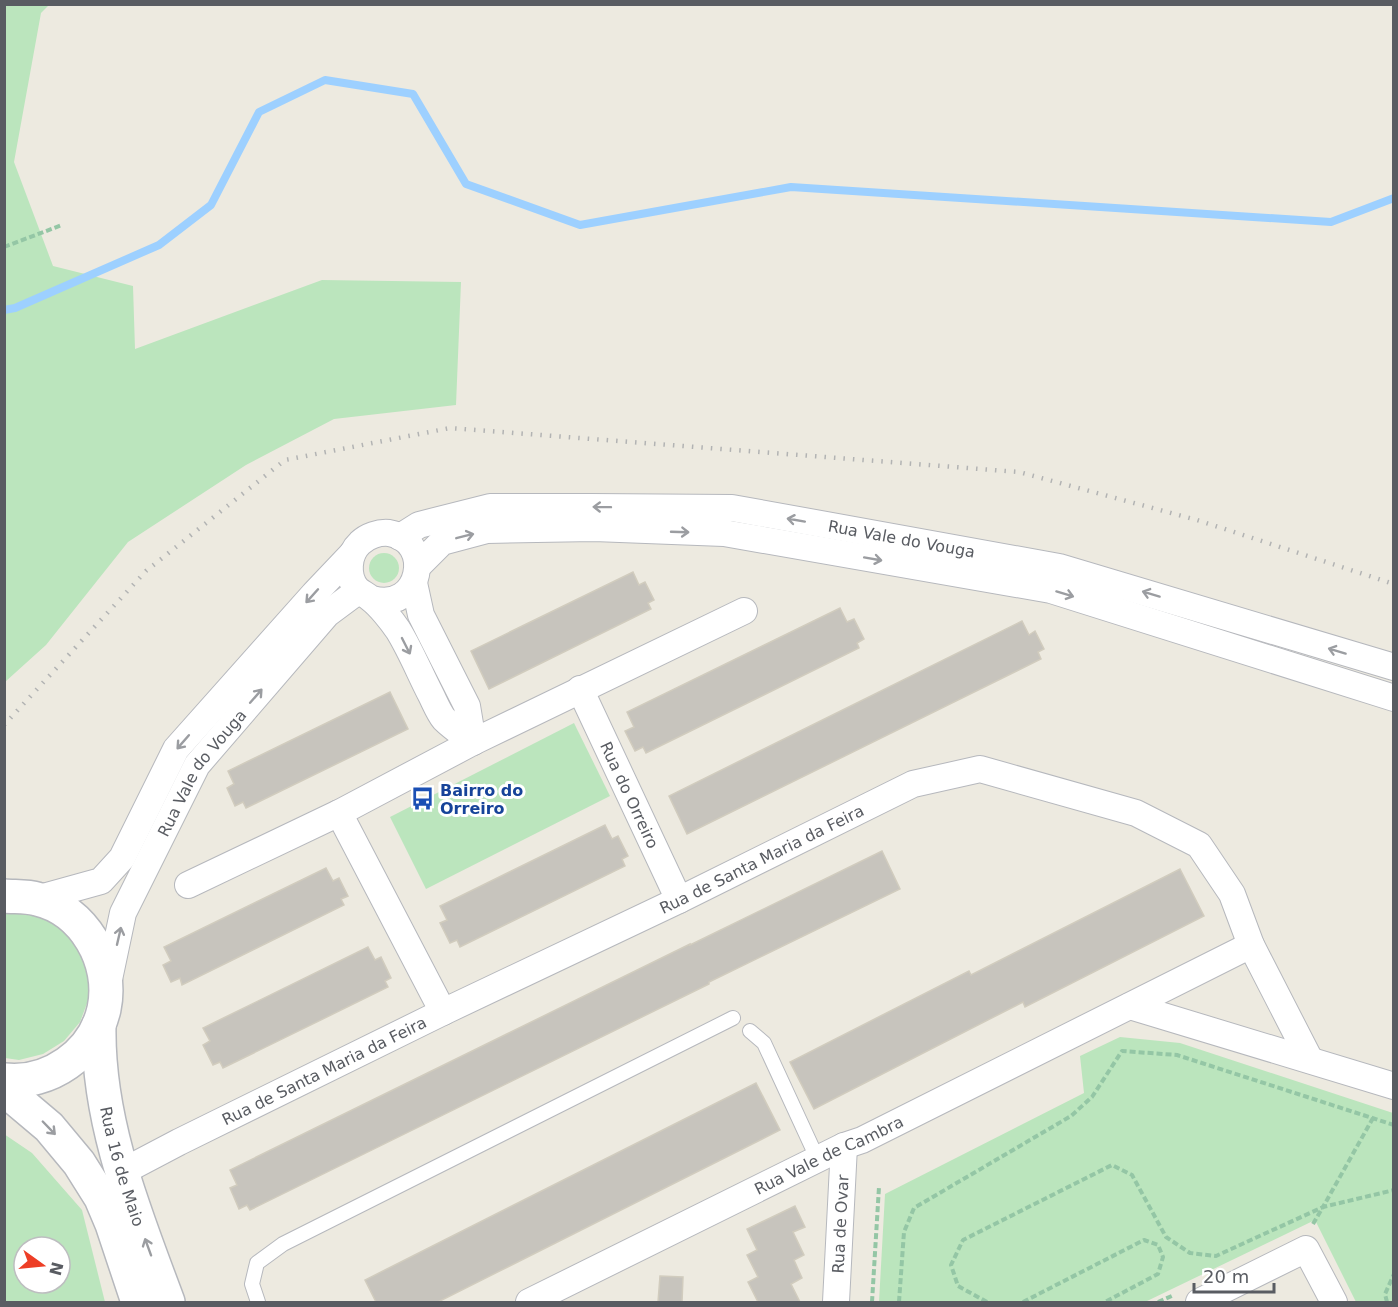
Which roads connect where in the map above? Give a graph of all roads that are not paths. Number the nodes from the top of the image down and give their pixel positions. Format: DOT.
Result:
graph roads {
  1 [pos="400,537"];
  2 [pos="352,554"];
  3 [pos="416,574"];
  4 [pos="365,595"];
  5 [pos="744,611"];
  6 [pos="1394,668"];
  7 [pos="580,689"];
  8 [pos="1394,698"];
  9 [pos="473,742"];
  10 [pos="339,813"];
  11 [pos="188,885"];
  12 [pos="20,897"];
  13 [pos="679,900"];
  14 [pos="1251,945"];
  15 [pos="106,993"];
  16 [pos="1130,1006"];
  17 [pos="443,1012"];
  18 [pos="733,1018"];
  19 [pos="99,1025"];
  20 [pos="750,1031"];
  21 [pos="1310,1060"];
  22 [pos="4,1080"];
  23 [pos="1394,1086"];
  24 [pos="4,1089"];
  25 [pos="844,1146"];
  26 [pos="818,1160"];
  27 [pos="122,1172"];
  28 [pos="138,1302"];
  29 [pos="168,1302"];
  30 [pos="258,1302"];
  31 [pos="529,1302"];
  32 [pos="836,1302"];
  33 [pos="1198,1302"];
  34 [pos="1334,1302"];
  1 -- 2 [label="street, Rua Vale do Vouga"];
  1 -- 3 [label="street"];
  6 -- 1 [label="street, Rua Vale do Vouga, one-way"];
  2 -- 4 [label="street"];
  2 -- 12 [label="street, Rua Vale do Vouga, one-way"];
  3 -- 4 [label="street, Rua Vale do Vouga"];
  3 -- 8 [label="street, Rua Vale do Vouga, one-way"];
  3 -- 9 [label="street"];
  4 -- 9 [label="street, one-way"];
  15 -- 4 [label="street, Rua Vale do Vouga, one-way"];
  5 -- 7 [label="street"];
  7 -- 9 [label="street"];
  7 -- 13 [label="street, Rua do Orreiro"];
  9 -- 10 [label="street"];
  10 -- 11 [label="street"];
  10 -- 17 [label="street"];
  12 -- 15 [label="street, Rua Vale do Vouga"];
  13 -- 14 [label="street, Rua de Santa Maria da Feira"];
  13 -- 17 [label="street, Rua de Santa Maria da Feira"];
  14 -- 16 [label="street, Rua Vale de Cambra"];
  14 -- 21 [label="street, Rua de Santa Maria da Feira"];
  15 -- 19 [label="street, Rua Vale do Vouga"];
  16 -- 21 [label="street"];
  16 -- 25 [label="street, Rua Vale de Cambra"];
  17 -- 27 [label="street, Rua de Santa Maria da Feira"];
  18 -- 30 [label="lane"];
  19 -- 22 [label="street, Rua Vale do Vouga"];
  19 -- 27 [label="street, Rua 16 de Maio"];
  20 -- 26 [label="lane"];
  21 -- 23 [label="street"];
  24 -- 28 [label="street, Rua 16 de Maio, one-way"];
  25 -- 26 [label="street, Rua Vale de Cambra"];
  25 -- 32 [label="street, Rua de Ovar"];
  26 -- 31 [label="street, Rua Vale de Cambra"];
  29 -- 27 [label="street, Rua 16 de Maio, one-way"];
  33 -- 34 [label="street"];
}
